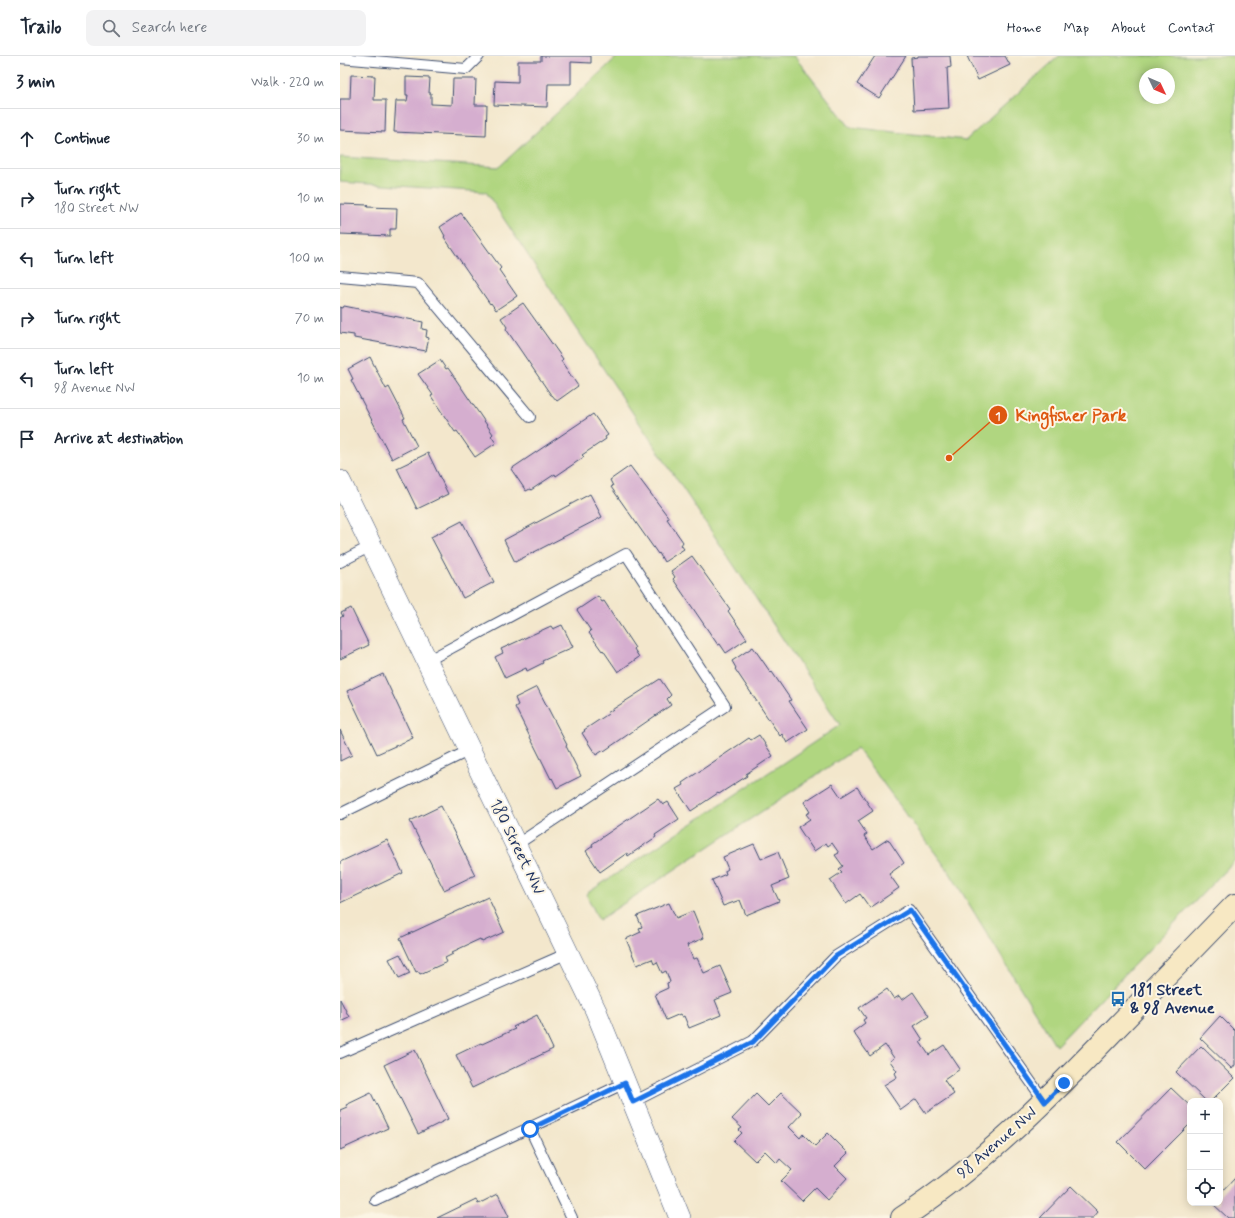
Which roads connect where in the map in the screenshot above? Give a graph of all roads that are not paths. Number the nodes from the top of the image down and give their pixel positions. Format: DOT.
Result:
graph roads {
  1 [pos="479,56"];
  2 [pos="340,58"];
  3 [pos="340,276"];
  4 [pos="530,417"];
  5 [pos="340,481"];
  6 [pos="371,546"];
  7 [pos="340,562"];
  8 [pos="427,661"];
  9 [pos="470,750"];
  10 [pos="340,814"];
  11 [pos="516,845"];
  12 [pos="1235,905"];
  13 [pos="568,953"];
  14 [pos="340,1053"];
  15 [pos="629,1092"];
  16 [pos="1045,1102"];
  17 [pos="530,1129"];
  18 [pos="375,1200"];
  19 [pos="572,1218"];
  20 [pos="680,1218"];
  21 [pos="902,1218"];
  1 -- 2 [label="lane"];
  3 -- 4 [label="lane"];
  5 -- 6 [label="street, 180 Street NW"];
  6 -- 7 [label="lane"];
  6 -- 8 [label="street, 180 Street NW"];
  8 -- 9 [label="street, 180 Street NW"];
  8 -- 11 [label="lane"];
  9 -- 10 [label="lane"];
  9 -- 11 [label="street, 180 Street NW"];
  11 -- 13 [label="street, 180 Street NW"];
  12 -- 16 [label="street, 98 Avenue NW"];
  13 -- 14 [label="lane"];
  13 -- 15 [label="street, 180 Street NW"];
  15 -- 16 [label="lane"];
  15 -- 17 [label="lane"];
  15 -- 20 [label="street, 180 Street NW"];
  16 -- 21 [label="street, 98 Avenue NW"];
  17 -- 18 [label="lane"];
  17 -- 19 [label="lane"];
}
